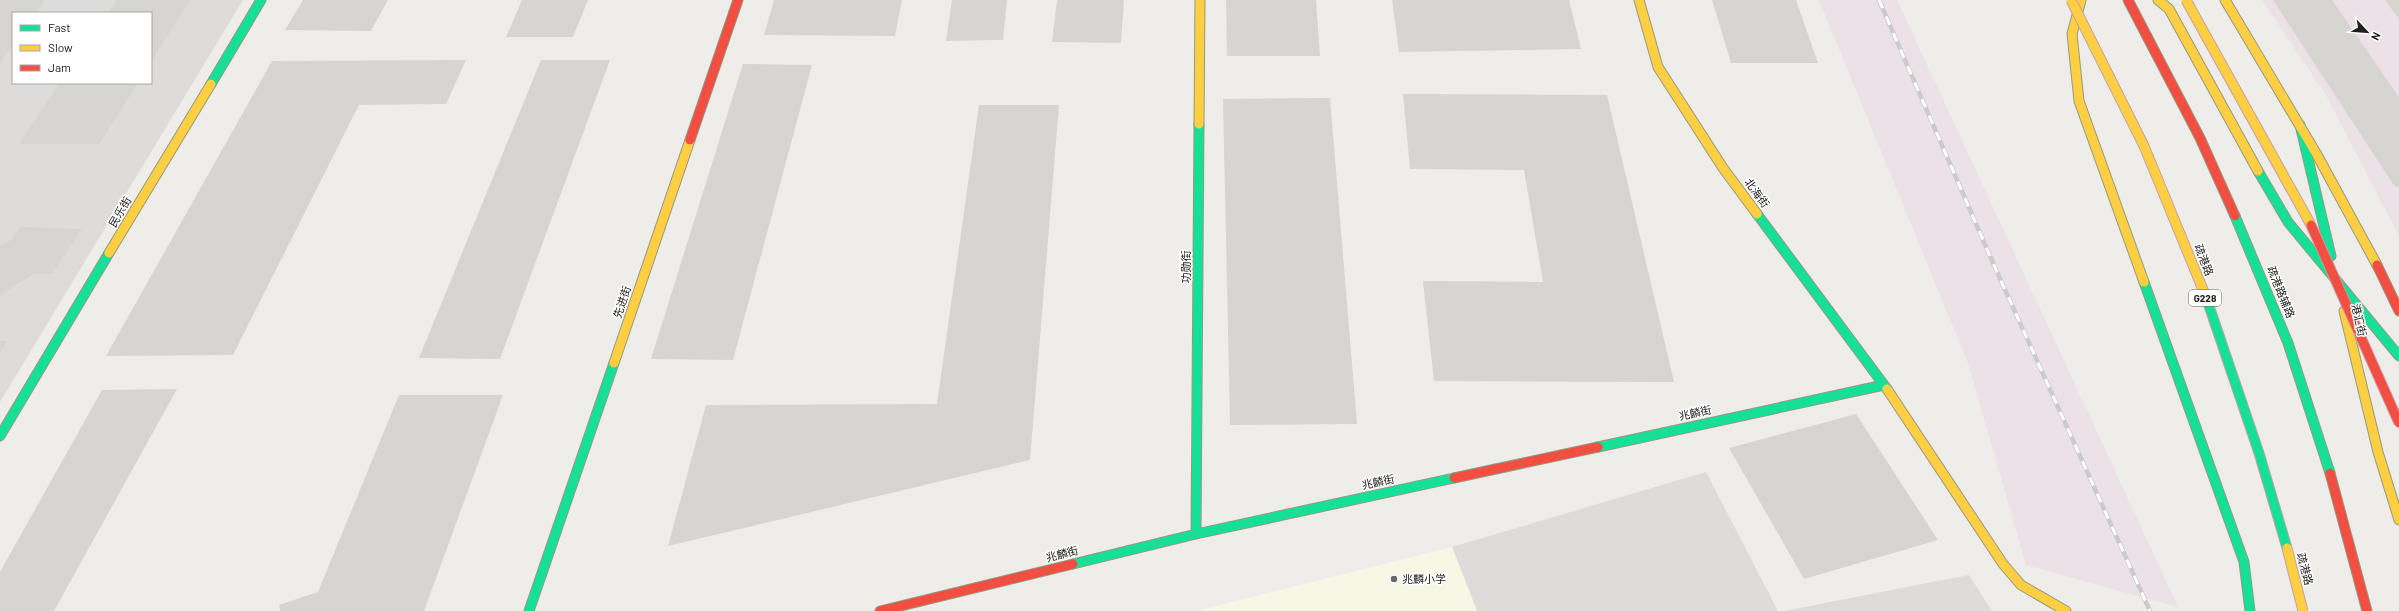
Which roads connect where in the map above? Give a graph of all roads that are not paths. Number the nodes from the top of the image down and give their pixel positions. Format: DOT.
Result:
graph roads {
  1 [pos="260,0"];
  2 [pos="738,0"];
  3 [pos="1200,0"];
  4 [pos="1639,0"];
  5 [pos="2071,0"];
  6 [pos="2081,0"];
  7 [pos="2128,0"];
  8 [pos="2158,0"];
  9 [pos="2186,0"];
  10 [pos="2225,0"];
  11 [pos="2300,125"];
  12 [pos="2337,281"];
  13 [pos="2399,311"];
  14 [pos="2399,356"];
  15 [pos="1884,385"];
  16 [pos="2399,423"];
  17 [pos="0,436"];
  18 [pos="2399,520"];
  19 [pos="1196,534"];
  20 [pos="529,611"];
  21 [pos="880,611"];
  22 [pos="2066,611"];
  23 [pos="2250,611"];
  24 [pos="2303,611"];
  25 [pos="2366,611"];
  1 -- 17 [label="main road, 民乐街"];
  2 -- 20 [label="main road, 先进街"];
  3 -- 19 [label="main road, 功勋街"];
  4 -- 15 [label="main road, 北海街"];
  5 -- 24 [label="main road, 疏港路 / G228, bridge"];
  6 -- 23 [label="main road"];
  7 -- 25 [label="main road, 疏港路辅路"];
  8 -- 12 [label="main road"];
  9 -- 16 [label="main road, bridge"];
  10 -- 11 [label="main road"];
  11 -- 12 [label="main road, 港汇街"];
  11 -- 13 [label="main road"];
  12 -- 14 [label="main road"];
  12 -- 18 [label="main road, 港汇街"];
  15 -- 19 [label="main road, 兆麟街"];
  15 -- 22 [label="main road, 北海街"];
  19 -- 21 [label="main road, 兆麟街"];
}
